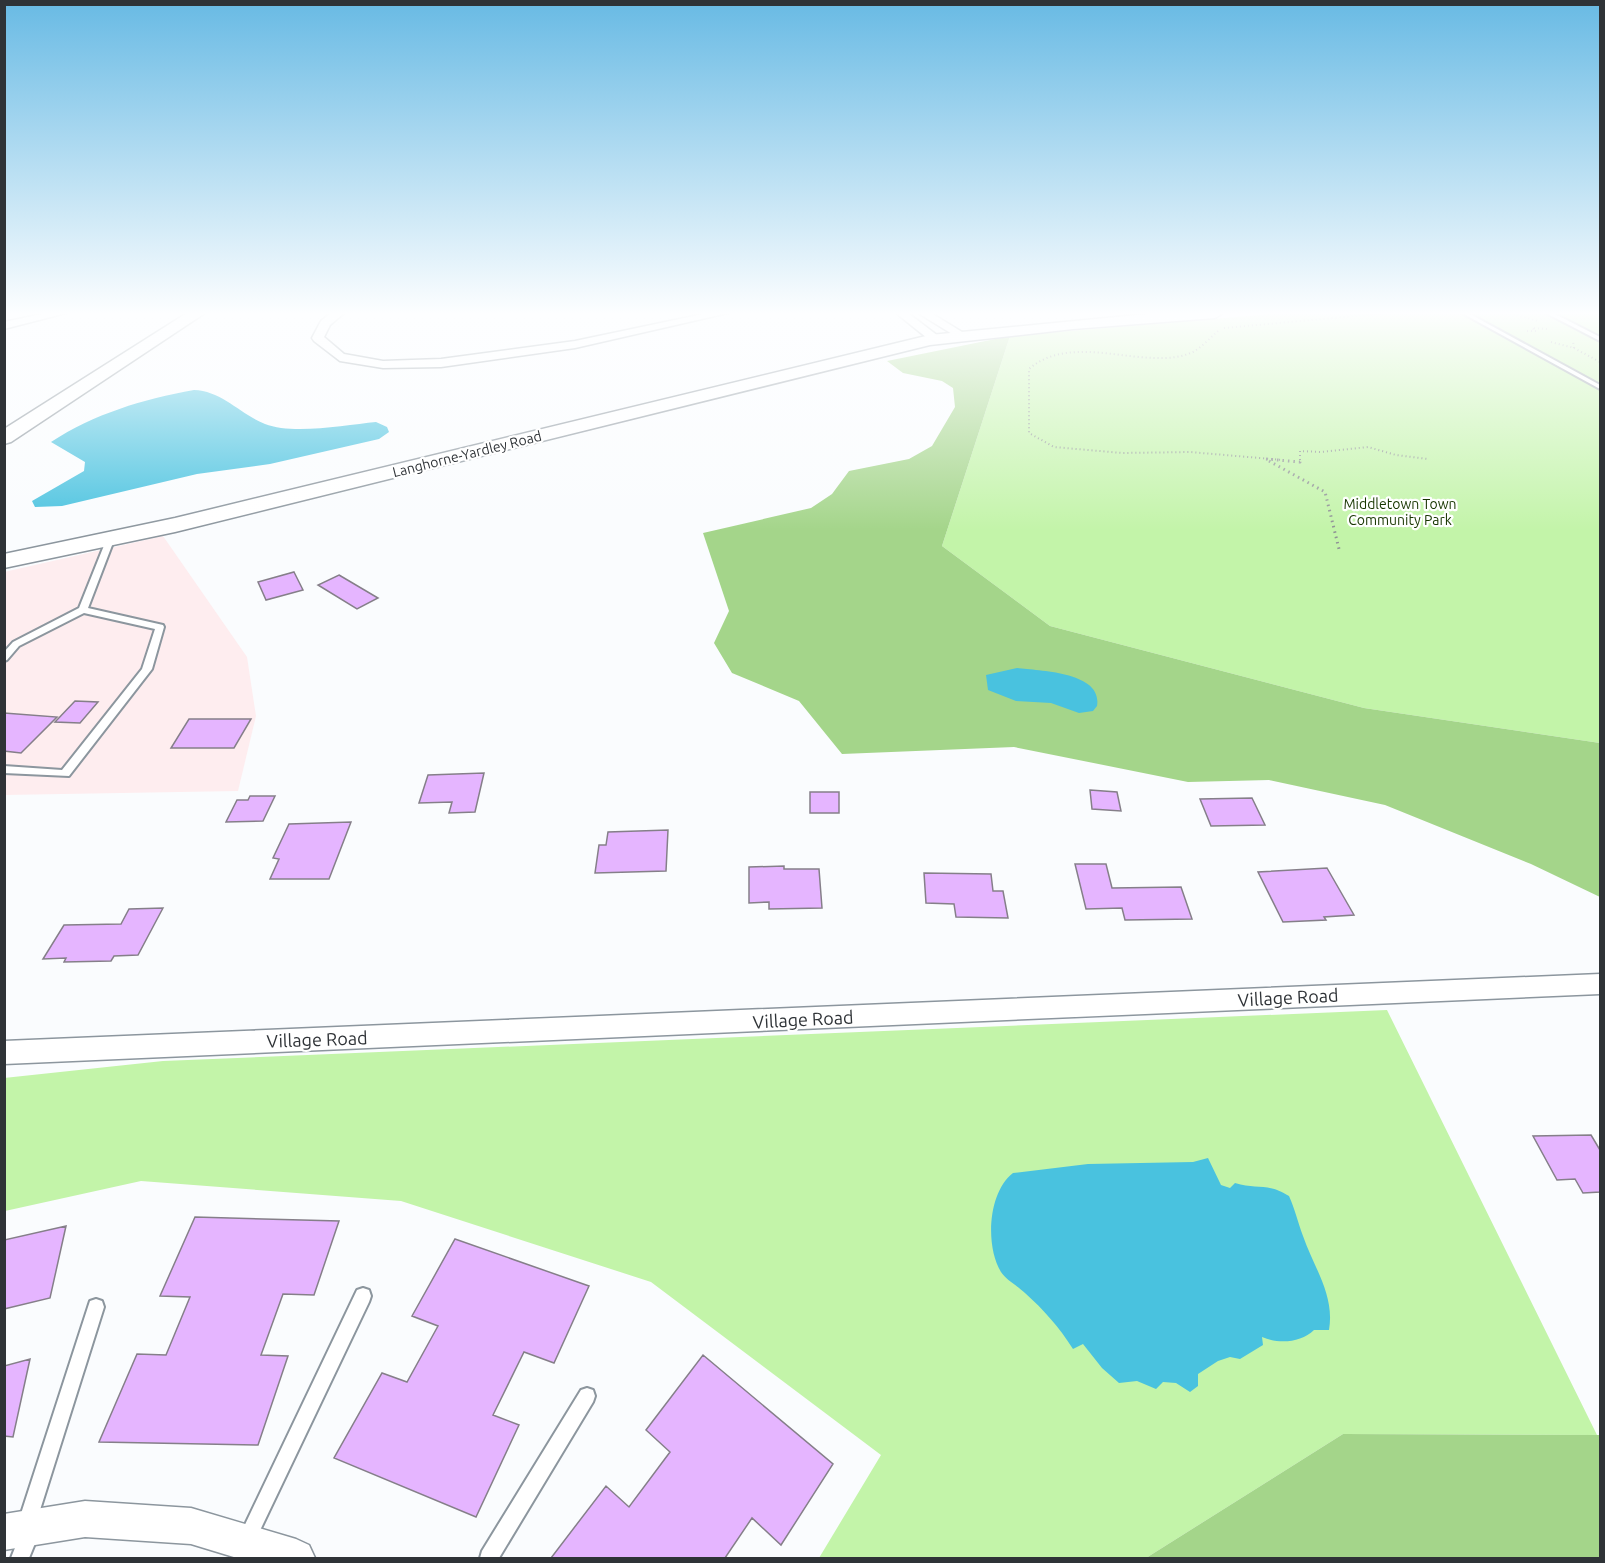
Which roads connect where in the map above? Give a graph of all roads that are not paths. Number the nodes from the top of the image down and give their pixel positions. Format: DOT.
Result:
graph roads {
  1 [pos="82,386"];
  2 [pos="743,386"];
  3 [pos="8,433"];
  4 [pos="110,540"];
  5 [pos="4,561"];
  6 [pos="83,610"];
  7 [pos="4,658"];
  8 [pos="4,769"];
  9 [pos="1600,984"];
  10 [pos="4,1053"];
  11 [pos="363,1296"];
  12 [pos="96,1307"];
  13 [pos="587,1396"];
  14 [pos="21,1537"];
  15 [pos="245,1542"];
  16 [pos="296,1558"];
  17 [pos="489,1558"];
  1 -- 3 [label="main road"];
  2 -- 4 [label="main road, Langhorne-Yardley Road"];
  4 -- 5 [label="main road, Langhorne-Yardley Road"];
  4 -- 6 [label="lane"];
  6 -- 7 [label="lane"];
  6 -- 8 [label="lane"];
  9 -- 10 [label="street, Village Road"];
  11 -- 15 [label="lane"];
  12 -- 14 [label="lane"];
  13 -- 17 [label="lane"];
  14 -- 15 [label="street"];
  15 -- 16 [label="street"];
}
